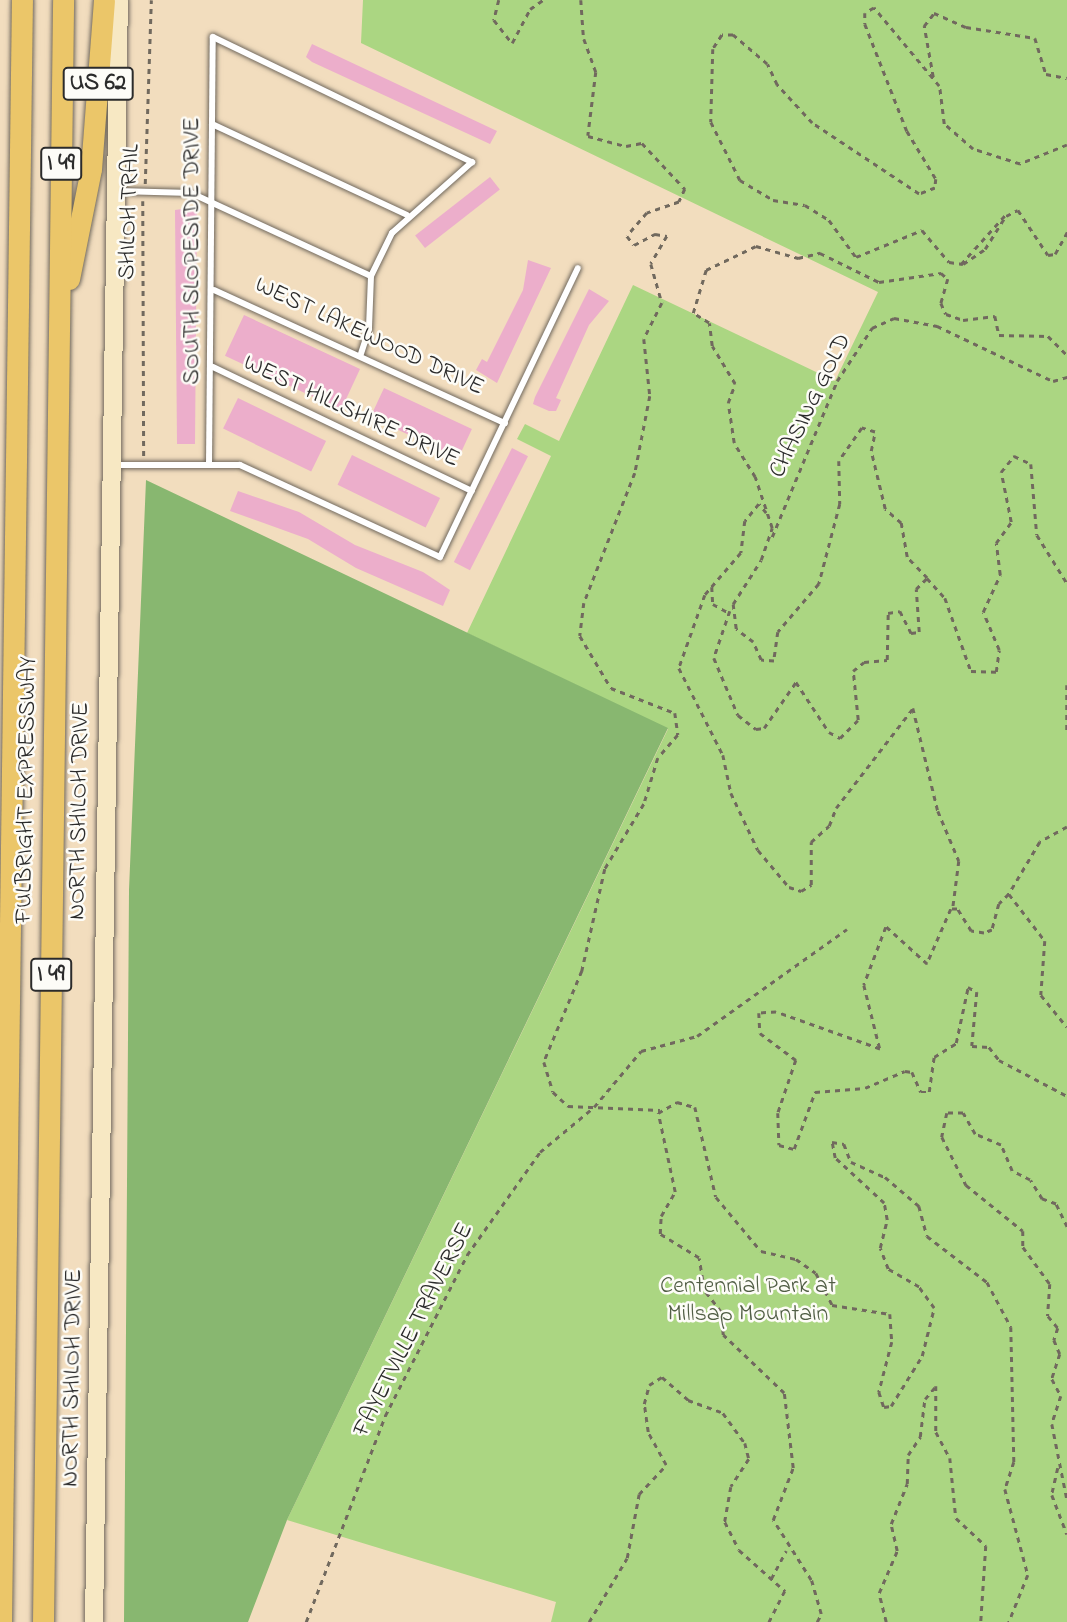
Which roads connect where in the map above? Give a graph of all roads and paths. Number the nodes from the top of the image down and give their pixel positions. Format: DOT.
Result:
graph roads {
  1 [pos="22,0"];
  2 [pos="62,0"];
  3 [pos="104,0"];
  4 [pos="119,0"];
  5 [pos="151,0"];
  6 [pos="499,0"];
  7 [pos="543,0"];
  8 [pos="581,0"];
  9 [pos="933,78"];
  10 [pos="1067,78"];
  11 [pos="212,124"];
  12 [pos="1067,145"];
  13 [pos="115,191"];
  14 [pos="145,192"];
  15 [pos="208,199"];
  16 [pos="1010,212"];
  17 [pos="407,215"];
  18 [pos="1067,232"];
  19 [pos="961,264"];
  20 [pos="578,268"];
  21 [pos="371,276"];
  22 [pos="214,290"];
  23 [pos="59,329"];
  24 [pos="360,354"];
  25 [pos="1067,355"];
  26 [pos="213,367"];
  27 [pos="1067,377"];
  28 [pos="505,423"];
  29 [pos="109,465"];
  30 [pos="209,465"];
  31 [pos="144,466"];
  32 [pos="472,491"];
  33 [pos="766,513"];
  34 [pos="770,540"];
  35 [pos="927,579"];
  36 [pos="1067,583"];
  37 [pos="712,586"];
  38 [pos="732,609"];
  39 [pos="729,613"];
  40 [pos="1067,685"];
  41 [pos="1067,731"];
  42 [pos="1067,827"];
  43 [pos="1009,894"];
  44 [pos="953,908"];
  45 [pos="847,929"];
  46 [pos="1067,1027"];
  47 [pos="1067,1096"];
  48 [pos="594,1107"];
  49 [pos="660,1110"];
  50 [pos="1067,1227"];
  51 [pos="1058,1467"];
  52 [pos="1067,1499"];
  53 [pos="1067,1534"];
  54 [pos="787,1550"];
  55 [pos="771,1579"];
  56 [pos="1,1622"];
  57 [pos="43,1622"];
  58 [pos="94,1622"];
  59 [pos="306,1622"];
  60 [pos="589,1622"];
  61 [pos="769,1622"];
  62 [pos="817,1622"];
  63 [pos="886,1622"];
  64 [pos="981,1622"];
  65 [pos="1009,1622"];
  1 -- 56 [label="highway, FULBRIGHT EXPRESSWAY / I 49"];
  2 -- 23 [label="highway, FULBRIGHT EXPRESSWAY / I 49"];
  3 -- 23 [label="highway, US 62"];
  4 -- 13 [label="main road, NORTH SHILOH DRIVE"];
  5 -- 14 [label="path, SHILOH TRAIL"];
  6 -- 7 [label="path"];
  8 -- 48 [label="path"];
  9 -- 10 [label="path"];
  9 -- 12 [label="path"];
  9 -- 19 [label="path"];
  11 -- 15 [label="lane, SOUTH SLOPESIDE DRIVE"];
  11 -- 17 [label="lane"];
  11 -- 17 [label="lane, SOUTH SLOPESIDE DRIVE"];
  13 -- 14 [label="lane"];
  13 -- 29 [label="main road, NORTH SHILOH DRIVE"];
  14 -- 15 [label="lane"];
  14 -- 31 [label="path, SHILOH TRAIL"];
  15 -- 21 [label="lane"];
  15 -- 22 [label="lane, SOUTH SLOPESIDE DRIVE"];
  16 -- 18 [label="path"];
  16 -- 19 [label="path"];
  16 -- 19 [label="path"];
  17 -- 21 [label="lane"];
  20 -- 28 [label="lane"];
  21 -- 24 [label="lane"];
  22 -- 24 [label="lane, WEST LAKEWOOD DRIVE"];
  22 -- 26 [label="lane, SOUTH SLOPESIDE DRIVE"];
  23 -- 57 [label="highway, FULBRIGHT EXPRESSWAY / I 49"];
  24 -- 28 [label="lane, WEST LAKEWOOD DRIVE"];
  25 -- 33 [label="path"];
  26 -- 30 [label="lane, SOUTH SLOPESIDE DRIVE"];
  26 -- 32 [label="lane, WEST HILLSHIRE DRIVE"];
  27 -- 34 [label="path, CHASING GOLD"];
  28 -- 32 [label="lane"];
  29 -- 31 [label="lane"];
  29 -- 58 [label="main road, NORTH SHILOH DRIVE"];
  30 -- 31 [label="lane"];
  30 -- 32 [label="lane"];
  33 -- 34 [label="path"];
  33 -- 37 [label="path"];
  34 -- 38 [label="path, CHASING GOLD"];
  35 -- 36 [label="path"];
  35 -- 38 [label="path"];
  35 -- 39 [label="path"];
  37 -- 39 [label="path"];
  37 -- 44 [label="path"];
  38 -- 39 [label="path"];
  40 -- 41 [label="path"];
  42 -- 43 [label="path"];
  43 -- 44 [label="path"];
  43 -- 46 [label="path"];
  44 -- 47 [label="path"];
  45 -- 48 [label="path, FAYETVILLE TRAVERSE"];
  48 -- 49 [label="path"];
  48 -- 59 [label="path, FAYETVILLE TRAVERSE"];
  49 -- 54 [label="path"];
  49 -- 65 [label="path"];
  50 -- 51 [label="path"];
  51 -- 52 [label="path"];
  51 -- 53 [label="path"];
  54 -- 55 [label="path"];
  54 -- 62 [label="path"];
  55 -- 60 [label="path"];
  55 -- 61 [label="path"];
  63 -- 64 [label="path"];
}
